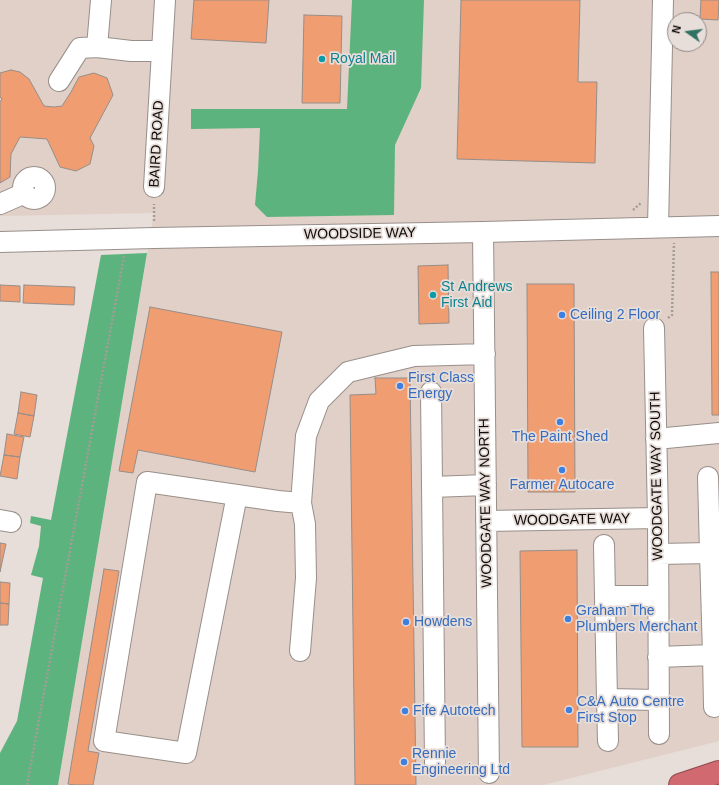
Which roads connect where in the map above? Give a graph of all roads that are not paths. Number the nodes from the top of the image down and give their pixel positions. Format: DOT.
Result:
graph roads {
  1 [pos="101,0"];
  2 [pos="164,0"];
  3 [pos="663,0"];
  4 [pos="97,47"];
  5 [pos="162,51"];
  6 [pos="59,81"];
  7 [pos="154,187"];
  8 [pos="25,193"];
  9 [pos="0,204"];
  10 [pos="719,226"];
  11 [pos="666,227"];
  12 [pos="483,232"];
  13 [pos="0,242"];
  14 [pos="654,328"];
  15 [pos="485,354"];
  16 [pos="431,392"];
  17 [pos="719,433"];
  18 [pos="656,439"];
  19 [pos="708,478"];
  20 [pos="486,485"];
  21 [pos="432,487"];
  22 [pos="237,495"];
  23 [pos="301,503"];
  24 [pos="658,518"];
  25 [pos="486,521"];
  26 [pos="604,544"];
  27 [pos="710,553"];
  28 [pos="658,554"];
  29 [pos="605,596"];
  30 [pos="658,596"];
  31 [pos="300,650"];
  32 [pos="714,655"];
  33 [pos="658,657"];
  34 [pos="607,699"];
  35 [pos="658,700"];
  36 [pos="714,707"];
  37 [pos="658,734"];
  38 [pos="608,742"];
  39 [pos="435,763"];
  40 [pos="719,772"];
  41 [pos="489,773"];
  42 [pos="680,785"];
  1 -- 4 [label="street"];
  2 -- 5 [label="street, BAIRD ROAD"];
  3 -- 11 [label="street"];
  4 -- 5 [label="street"];
  4 -- 6 [label="street"];
  5 -- 7 [label="street, BAIRD ROAD"];
  8 -- 9 [label="street"];
  10 -- 11 [label="street, WOODSIDE WAY"];
  11 -- 12 [label="street, WOODSIDE WAY"];
  12 -- 13 [label="street, WOODSIDE WAY"];
  12 -- 15 [label="street, WOODGATE WAY NORTH"];
  14 -- 18 [label="street, WOODGATE WAY SOUTH"];
  15 -- 20 [label="street, WOODGATE WAY NORTH"];
  15 -- 23 [label="street"];
  16 -- 21 [label="street"];
  17 -- 18 [label="street"];
  18 -- 24 [label="street, WOODGATE WAY SOUTH"];
  19 -- 27 [label="street"];
  20 -- 21 [label="street"];
  20 -- 25 [label="street, WOODGATE WAY NORTH"];
  21 -- 39 [label="street"];
  22 -- 22 [label="street"];
  22 -- 23 [label="street"];
  23 -- 31 [label="street"];
  24 -- 25 [label="street, WOODGATE WAY"];
  24 -- 28 [label="street, WOODGATE WAY SOUTH"];
  25 -- 41 [label="street, WOODGATE WAY NORTH"];
  26 -- 29 [label="street"];
  27 -- 28 [label="street"];
  27 -- 32 [label="street"];
  28 -- 30 [label="street, WOODGATE WAY SOUTH"];
  29 -- 30 [label="street"];
  29 -- 34 [label="street"];
  30 -- 33 [label="street, WOODGATE WAY SOUTH"];
  32 -- 33 [label="street"];
  32 -- 36 [label="street"];
  33 -- 35 [label="street, WOODGATE WAY SOUTH"];
  34 -- 35 [label="street"];
  34 -- 38 [label="street"];
  35 -- 37 [label="street, WOODGATE WAY SOUTH"];
  40 -- 42 [label="highway"];
}
